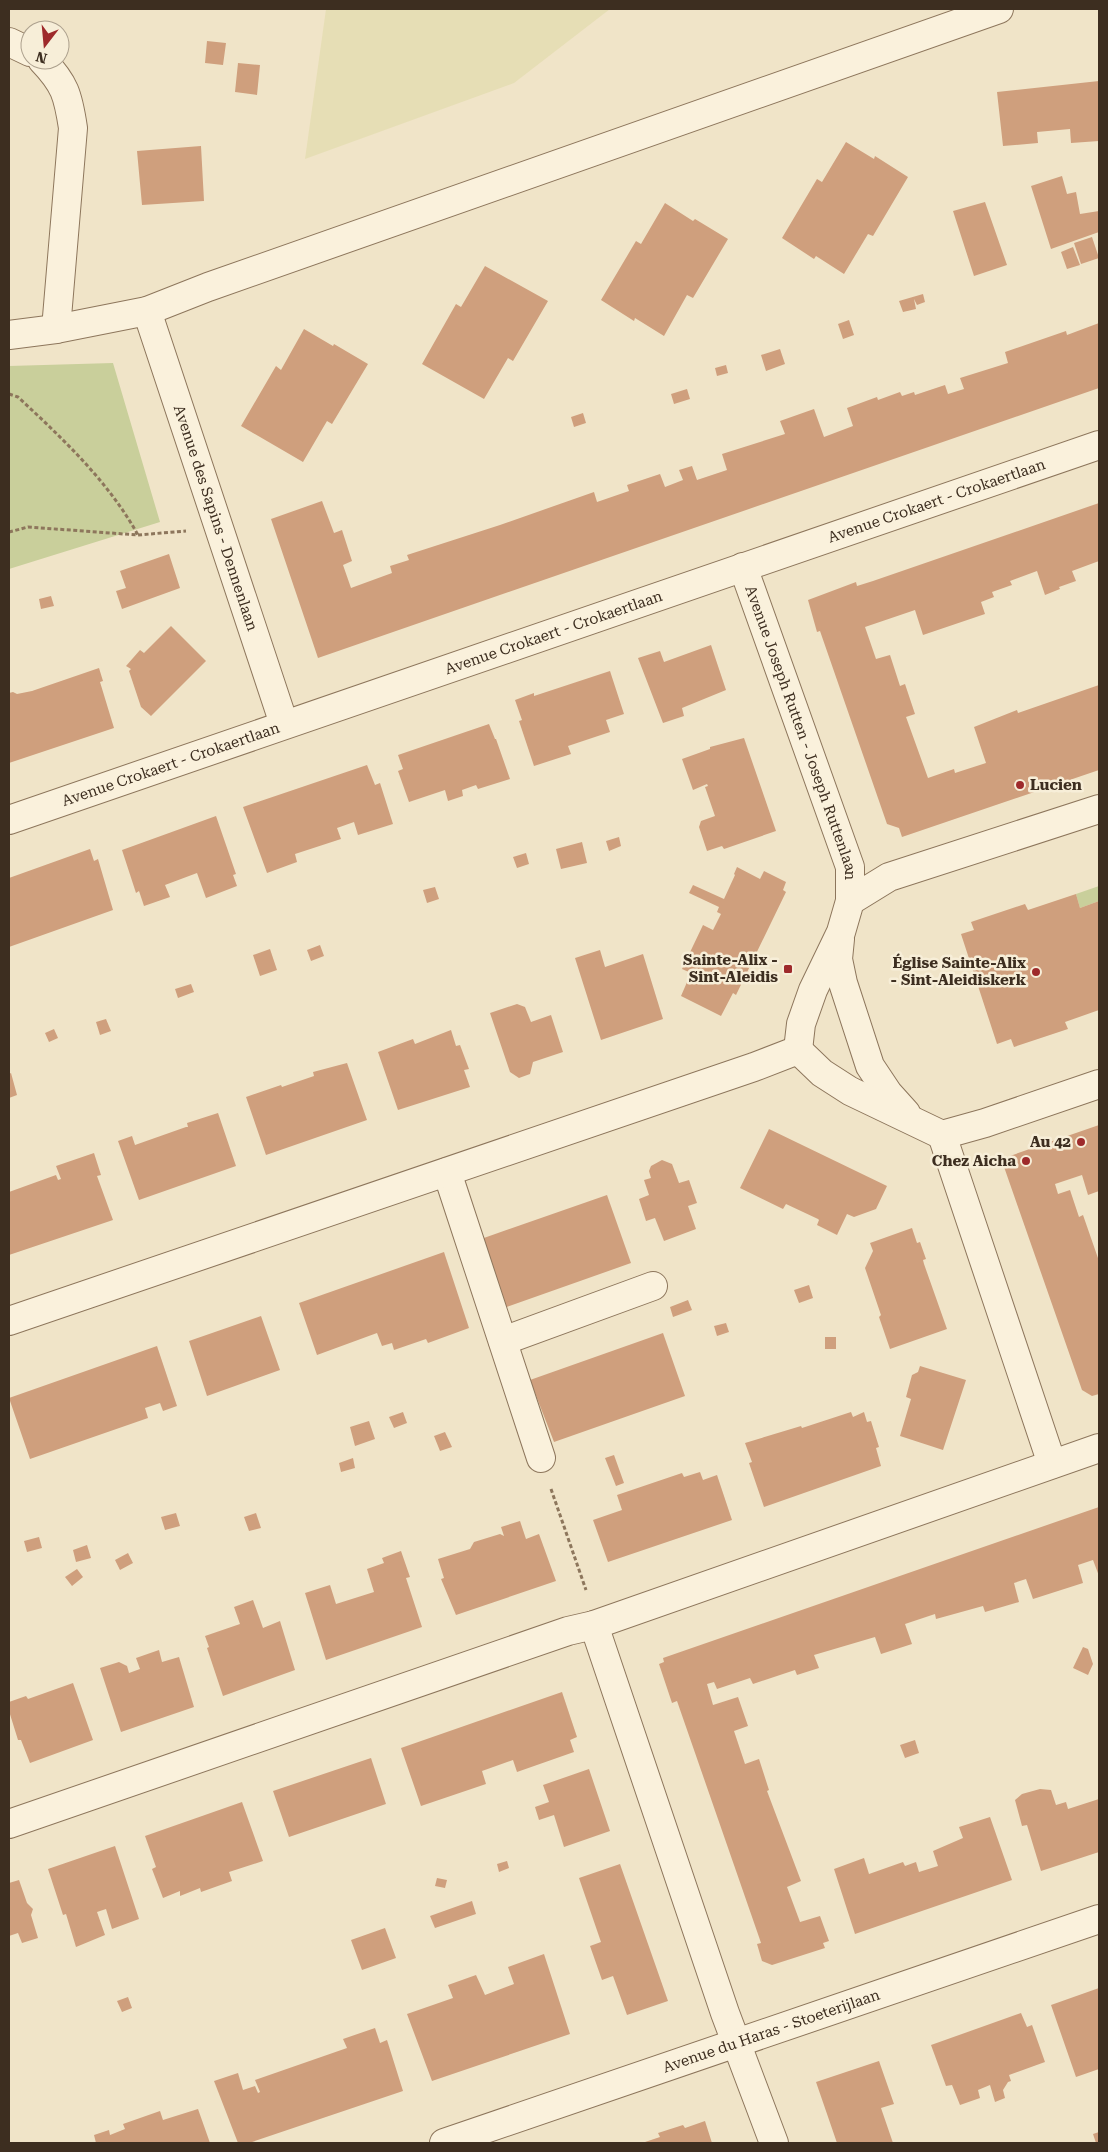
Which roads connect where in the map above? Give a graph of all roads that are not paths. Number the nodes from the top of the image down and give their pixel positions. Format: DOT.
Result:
graph roads {
  1 [pos="999,9"];
  2 [pos="51,70"];
  3 [pos="147,311"];
  4 [pos="56,329"];
  5 [pos="9,335"];
  6 [pos="1099,445"];
  7 [pos="743,567"];
  8 [pos="284,724"];
  9 [pos="1099,809"];
  10 [pos="9,820"];
  11 [pos="850,901"];
  12 [pos="841,932"];
  13 [pos="798,1050"];
  14 [pos="1099,1084"];
  15 [pos="913,1120"];
  16 [pos="942,1135"];
  17 [pos="447,1172"];
  18 [pos="653,1286"];
  19 [pos="9,1320"];
  20 [pos="503,1341"];
  21 [pos="1099,1448"];
  22 [pos="541,1458"];
  23 [pos="1052,1464"];
  24 [pos="594,1624"];
  25 [pos="9,1824"];
  26 [pos="1099,1919"];
  27 [pos="738,2043"];
  28 [pos="444,2143"];
  29 [pos="774,2143"];
  1 -- 3 [label="street"];
  2 -- 4 [label="street"];
  3 -- 4 [label="street"];
  3 -- 8 [label="street, Avenue des Sapins - Dennenlaan"];
  4 -- 5 [label="street"];
  6 -- 7 [label="street, Avenue Crokaert - Crokaertlaan"];
  7 -- 8 [label="street, Avenue Crokaert - Crokaertlaan"];
  7 -- 11 [label="street, Avenue Joseph Rutten - Joseph Ruttenlaan"];
  8 -- 10 [label="street, Avenue Crokaert - Crokaertlaan"];
  9 -- 11 [label="street"];
  11 -- 12 [label="street, Avenue Joseph Rutten - Joseph Ruttenlaan"];
  12 -- 13 [label="street"];
  12 -- 15 [label="street"];
  13 -- 15 [label="street"];
  13 -- 17 [label="street"];
  14 -- 16 [label="street"];
  15 -- 16 [label="street"];
  16 -- 23 [label="street"];
  17 -- 19 [label="street"];
  17 -- 20 [label="street"];
  18 -- 20 [label="street"];
  20 -- 22 [label="street"];
  21 -- 23 [label="street"];
  23 -- 24 [label="street"];
  24 -- 25 [label="street"];
  24 -- 27 [label="street"];
  26 -- 27 [label="street, Avenue du Haras - Stoeterijlaan"];
  27 -- 28 [label="street, Avenue du Haras - Stoeterijlaan"];
  27 -- 29 [label="street"];
}
